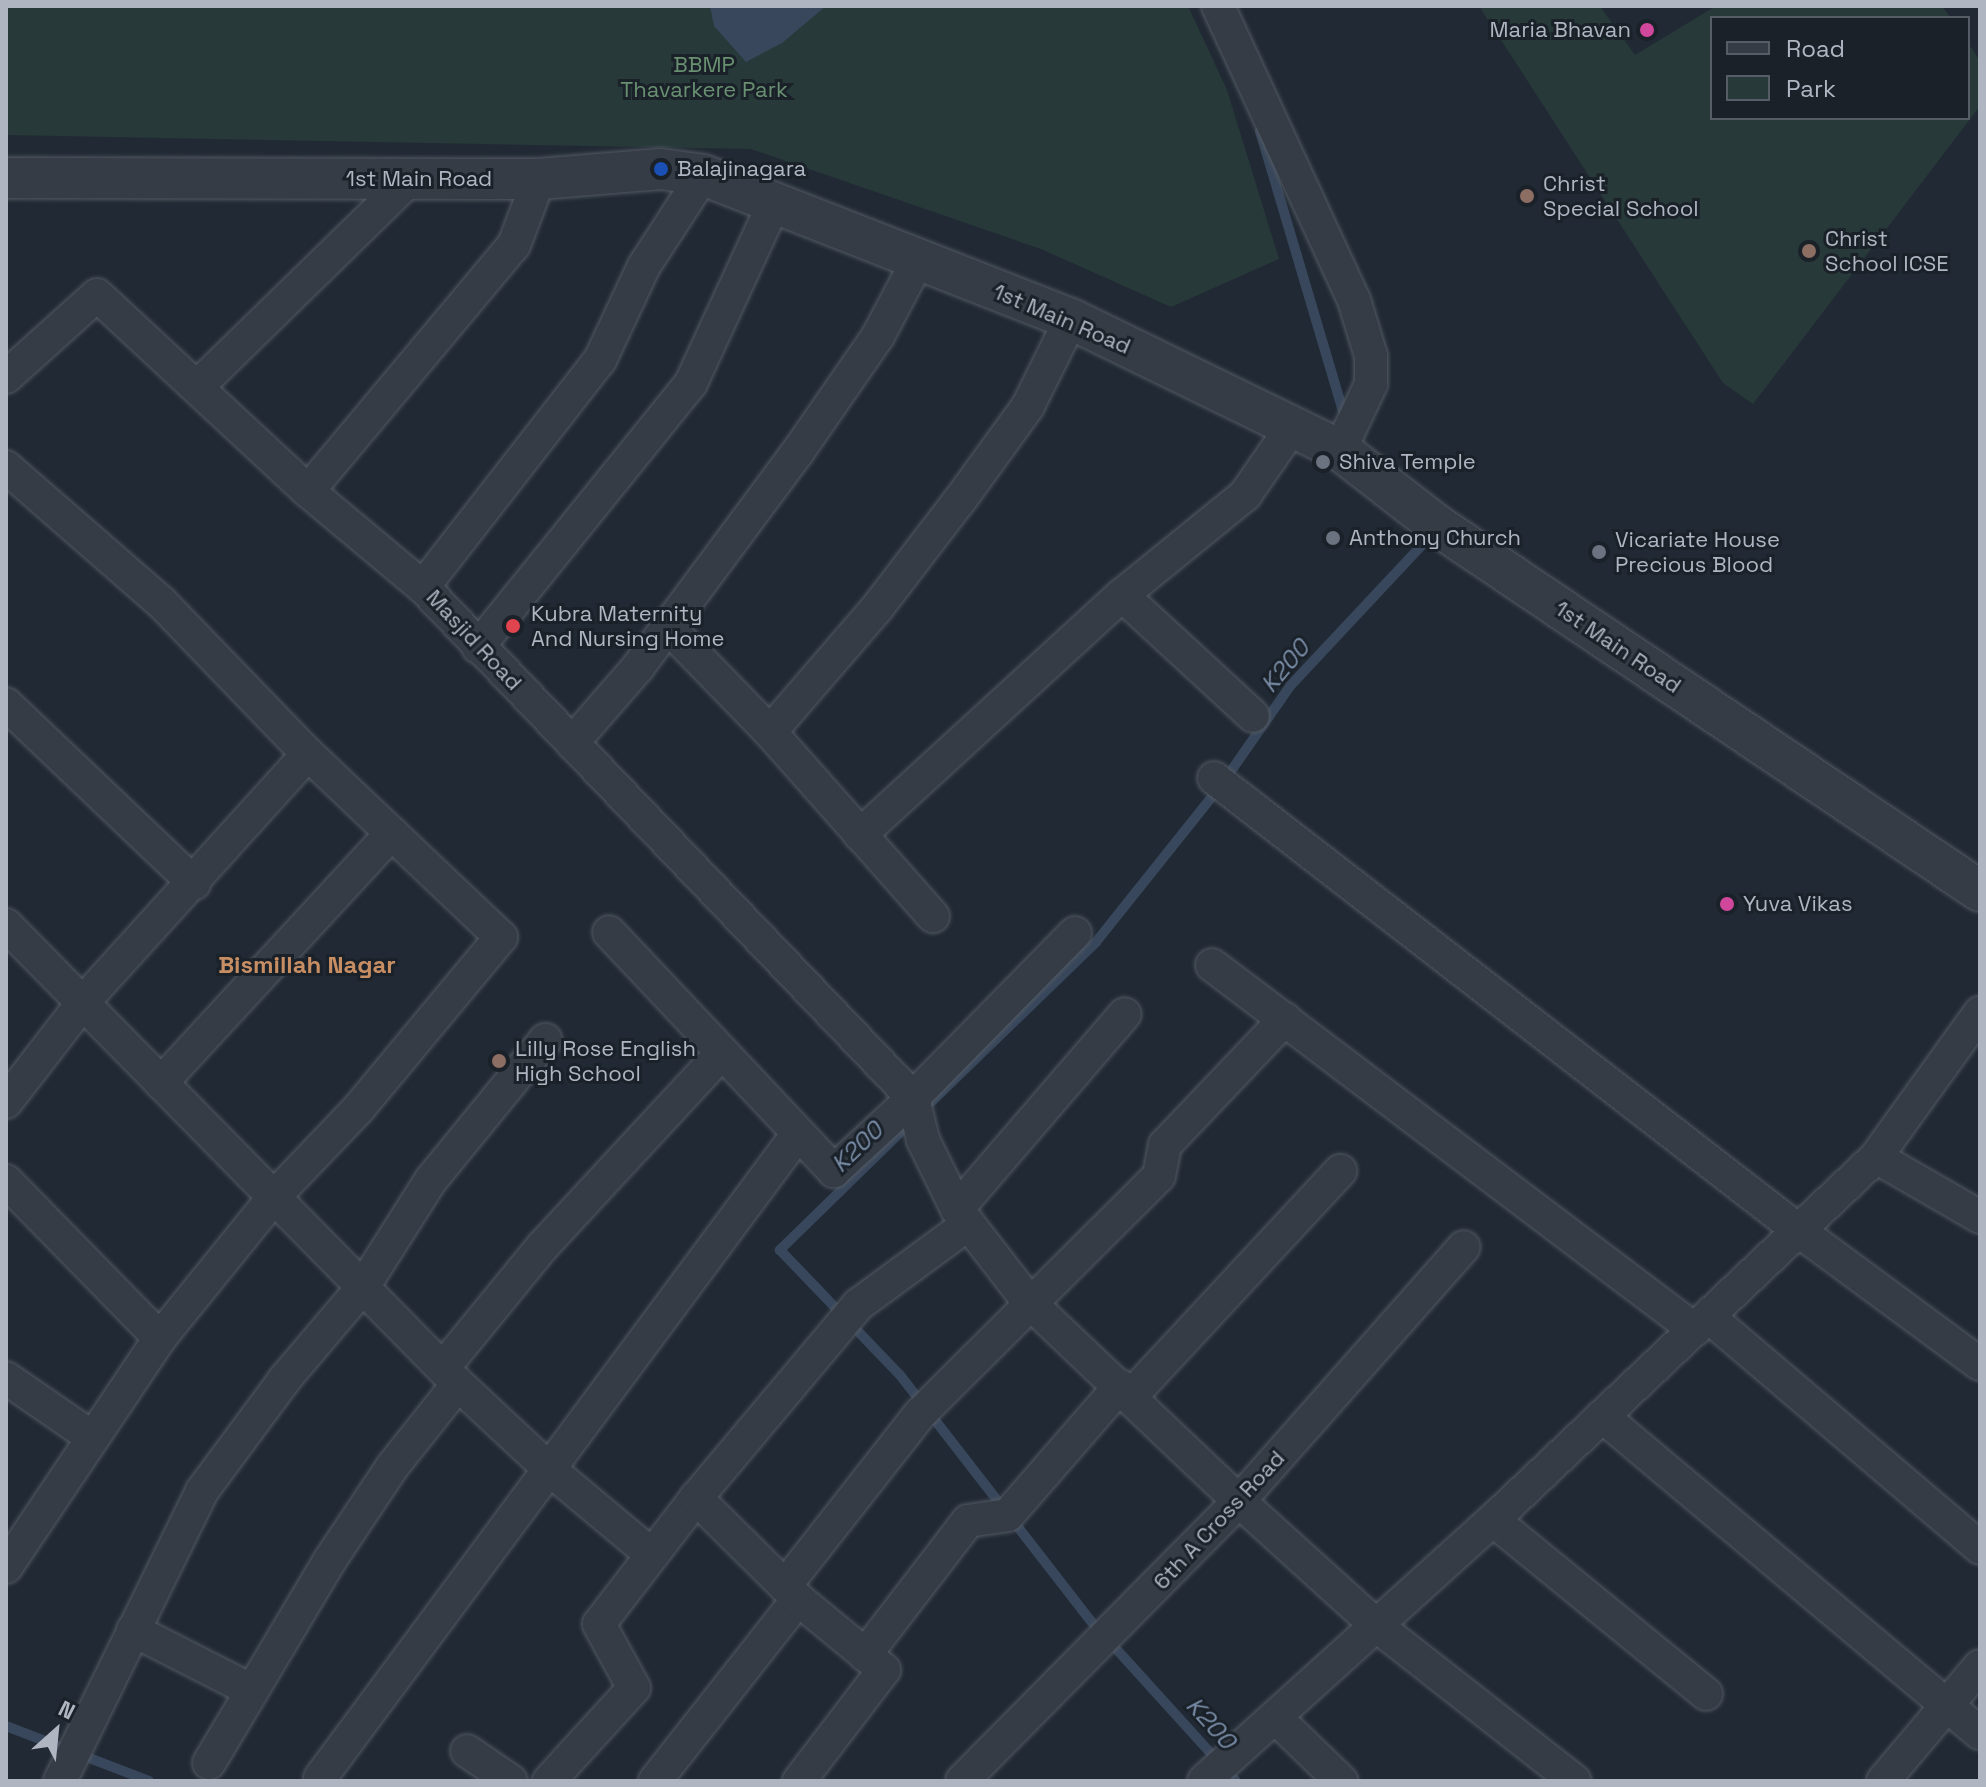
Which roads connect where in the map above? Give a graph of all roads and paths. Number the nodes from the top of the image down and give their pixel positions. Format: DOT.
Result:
graph roads {
  1 [pos="1218,6"];
  2 [pos="703,175"];
  3 [pos="6,178"];
  4 [pos="410,179"];
  5 [pos="539,179"];
  6 [pos="774,203"];
  7 [pos="918,260"];
  8 [pos="1071,319"];
  9 [pos="6,377"];
  10 [pos="197,387"];
  11 [pos="1292,427"];
  12 [pos="1340,450"];
  13 [pos="6,467"];
  14 [pos="308,491"];
  15 [pos="423,587"];
  16 [pos="1122,595"];
  17 [pos="666,625"];
  18 [pos="478,647"];
  19 [pos="6,704"];
  20 [pos="1253,716"];
  21 [pos="770,732"];
  22 [pos="572,743"];
  23 [pos="308,754"];
  24 [pos="1214,778"];
  25 [pos="392,833"];
  26 [pos="860,835"];
  27 [pos="194,883"];
  28 [pos="1980,891"];
  29 [pos="933,916"];
  30 [pos="6,925"];
  31 [pos="609,932"];
  32 [pos="1075,933"];
  33 [pos="1212,965"];
  34 [pos="84,1001"];
  35 [pos="1125,1014"];
  36 [pos="1285,1019"];
  37 [pos="1976,1026"];
  38 [pos="545,1040"];
  39 [pos="721,1054"];
  40 [pos="161,1083"];
  41 [pos="913,1098"];
  42 [pos="6,1102"];
  43 [pos="797,1135"];
  44 [pos="1876,1157"];
  45 [pos="1340,1171"];
  46 [pos="6,1181"];
  47 [pos="274,1197"];
  48 [pos="962,1217"];
  49 [pos="1980,1217"];
  50 [pos="1798,1230"];
  51 [pos="1464,1247"];
  52 [pos="363,1287"];
  53 [pos="1028,1301"];
  54 [pos="1702,1324"];
  55 [pos="160,1338"];
  56 [pos="1980,1364"];
  57 [pos="451,1376"];
  58 [pos="6,1378"];
  59 [pos="1126,1391"];
  60 [pos="1602,1416"];
  61 [pos="90,1436"];
  62 [pos="548,1468"];
  63 [pos="696,1498"];
  64 [pos="1239,1501"];
  65 [pos="1493,1520"];
  66 [pos="1980,1548"];
  67 [pos="651,1554"];
  68 [pos="6,1567"];
  69 [pos="791,1592"];
  70 [pos="1377,1626"];
  71 [pos="133,1630"];
  72 [pos="865,1655"];
  73 [pos="1980,1666"];
  74 [pos="251,1690"];
  75 [pos="1706,1694"];
  76 [pos="1949,1705"];
  77 [pos="1276,1718"];
  78 [pos="1980,1733"];
  79 [pos="467,1751"];
  80 [pos="71,1760"];
  81 [pos="209,1763"];
  82 [pos="320,1778"];
  83 [pos="511,1781"];
  84 [pos="549,1781"];
  85 [pos="655,1781"];
  86 [pos="799,1781"];
  87 [pos="962,1781"];
  88 [pos="1204,1781"];
  89 [pos="1341,1781"];
  90 [pos="1575,1781"];
  91 [pos="1883,1781"];
  1 -- 12 [label="street"];
  2 -- 5 [label="street, 1st Main Road"];
  2 -- 6 [label="street, 1st Main Road"];
  2 -- 15 [label="street"];
  3 -- 4 [label="street, 1st Main Road"];
  4 -- 5 [label="street, 1st Main Road"];
  4 -- 10 [label="street"];
  5 -- 14 [label="street"];
  6 -- 7 [label="street, 1st Main Road"];
  6 -- 18 [label="street"];
  7 -- 8 [label="street, 1st Main Road"];
  7 -- 17 [label="street"];
  8 -- 11 [label="street, 1st Main Road"];
  8 -- 21 [label="street"];
  9 -- 10 [label="street, Masjid Road"];
  10 -- 14 [label="street, Masjid Road"];
  11 -- 12 [label="street, 1st Main Road"];
  11 -- 16 [label="street"];
  12 -- 28 [label="street, 1st Main Road"];
  13 -- 23 [label="street"];
  14 -- 15 [label="street, Masjid Road"];
  15 -- 18 [label="street, Masjid Road"];
  16 -- 20 [label="street"];
  16 -- 26 [label="street"];
  17 -- 21 [label="street"];
  17 -- 22 [label="street"];
  18 -- 22 [label="street, Masjid Road"];
  19 -- 27 [label="street"];
  21 -- 26 [label="street"];
  22 -- 41 [label="street, Masjid Road"];
  23 -- 25 [label="street"];
  23 -- 27 [label="street"];
  24 -- 50 [label="street"];
  25 -- 40 [label="street"];
  25 -- 47 [label="street"];
  26 -- 29 [label="street"];
  27 -- 34 [label="street"];
  30 -- 34 [label="street"];
  31 -- 39 [label="street"];
  32 -- 41 [label="street"];
  33 -- 36 [label="street"];
  34 -- 40 [label="street"];
  34 -- 42 [label="street"];
  35 -- 48 [label="street"];
  36 -- 53 [label="street"];
  36 -- 54 [label="street"];
  37 -- 44 [label="street"];
  38 -- 52 [label="street"];
  39 -- 43 [label="street"];
  39 -- 57 [label="street"];
  40 -- 47 [label="street"];
  41 -- 43 [label="street"];
  41 -- 48 [label="street"];
  43 -- 62 [label="street"];
  44 -- 49 [label="street"];
  44 -- 50 [label="street"];
  45 -- 59 [label="street"];
  46 -- 55 [label="street"];
  47 -- 52 [label="street"];
  47 -- 55 [label="street"];
  48 -- 53 [label="street"];
  48 -- 63 [label="street"];
  50 -- 54 [label="street"];
  50 -- 56 [label="street"];
  51 -- 64 [label="street, 6th A Cross Road"];
  52 -- 57 [label="street"];
  52 -- 71 [label="street"];
  53 -- 59 [label="street"];
  53 -- 69 [label="street"];
  54 -- 60 [label="street"];
  54 -- 66 [label="street"];
  55 -- 61 [label="street"];
  57 -- 62 [label="street"];
  57 -- 74 [label="street"];
  58 -- 61 [label="street"];
  59 -- 64 [label="street"];
  59 -- 72 [label="street"];
  60 -- 65 [label="street"];
  60 -- 76 [label="street"];
  61 -- 68 [label="street"];
  62 -- 67 [label="street"];
  62 -- 82 [label="street"];
  63 -- 67 [label="street"];
  63 -- 69 [label="street"];
  64 -- 70 [label="street"];
  64 -- 87 [label="street, 6th A Cross Road"];
  65 -- 70 [label="street"];
  65 -- 75 [label="street"];
  67 -- 84 [label="street"];
  69 -- 72 [label="street"];
  69 -- 85 [label="street"];
  70 -- 77 [label="street"];
  70 -- 90 [label="street"];
  71 -- 74 [label="street"];
  71 -- 80 [label="street"];
  72 -- 86 [label="street"];
  73 -- 76 [label="street"];
  74 -- 81 [label="street"];
  76 -- 78 [label="street"];
  76 -- 91 [label="street"];
  77 -- 88 [label="street"];
  77 -- 89 [label="street"];
  79 -- 83 [label="street"];
}
